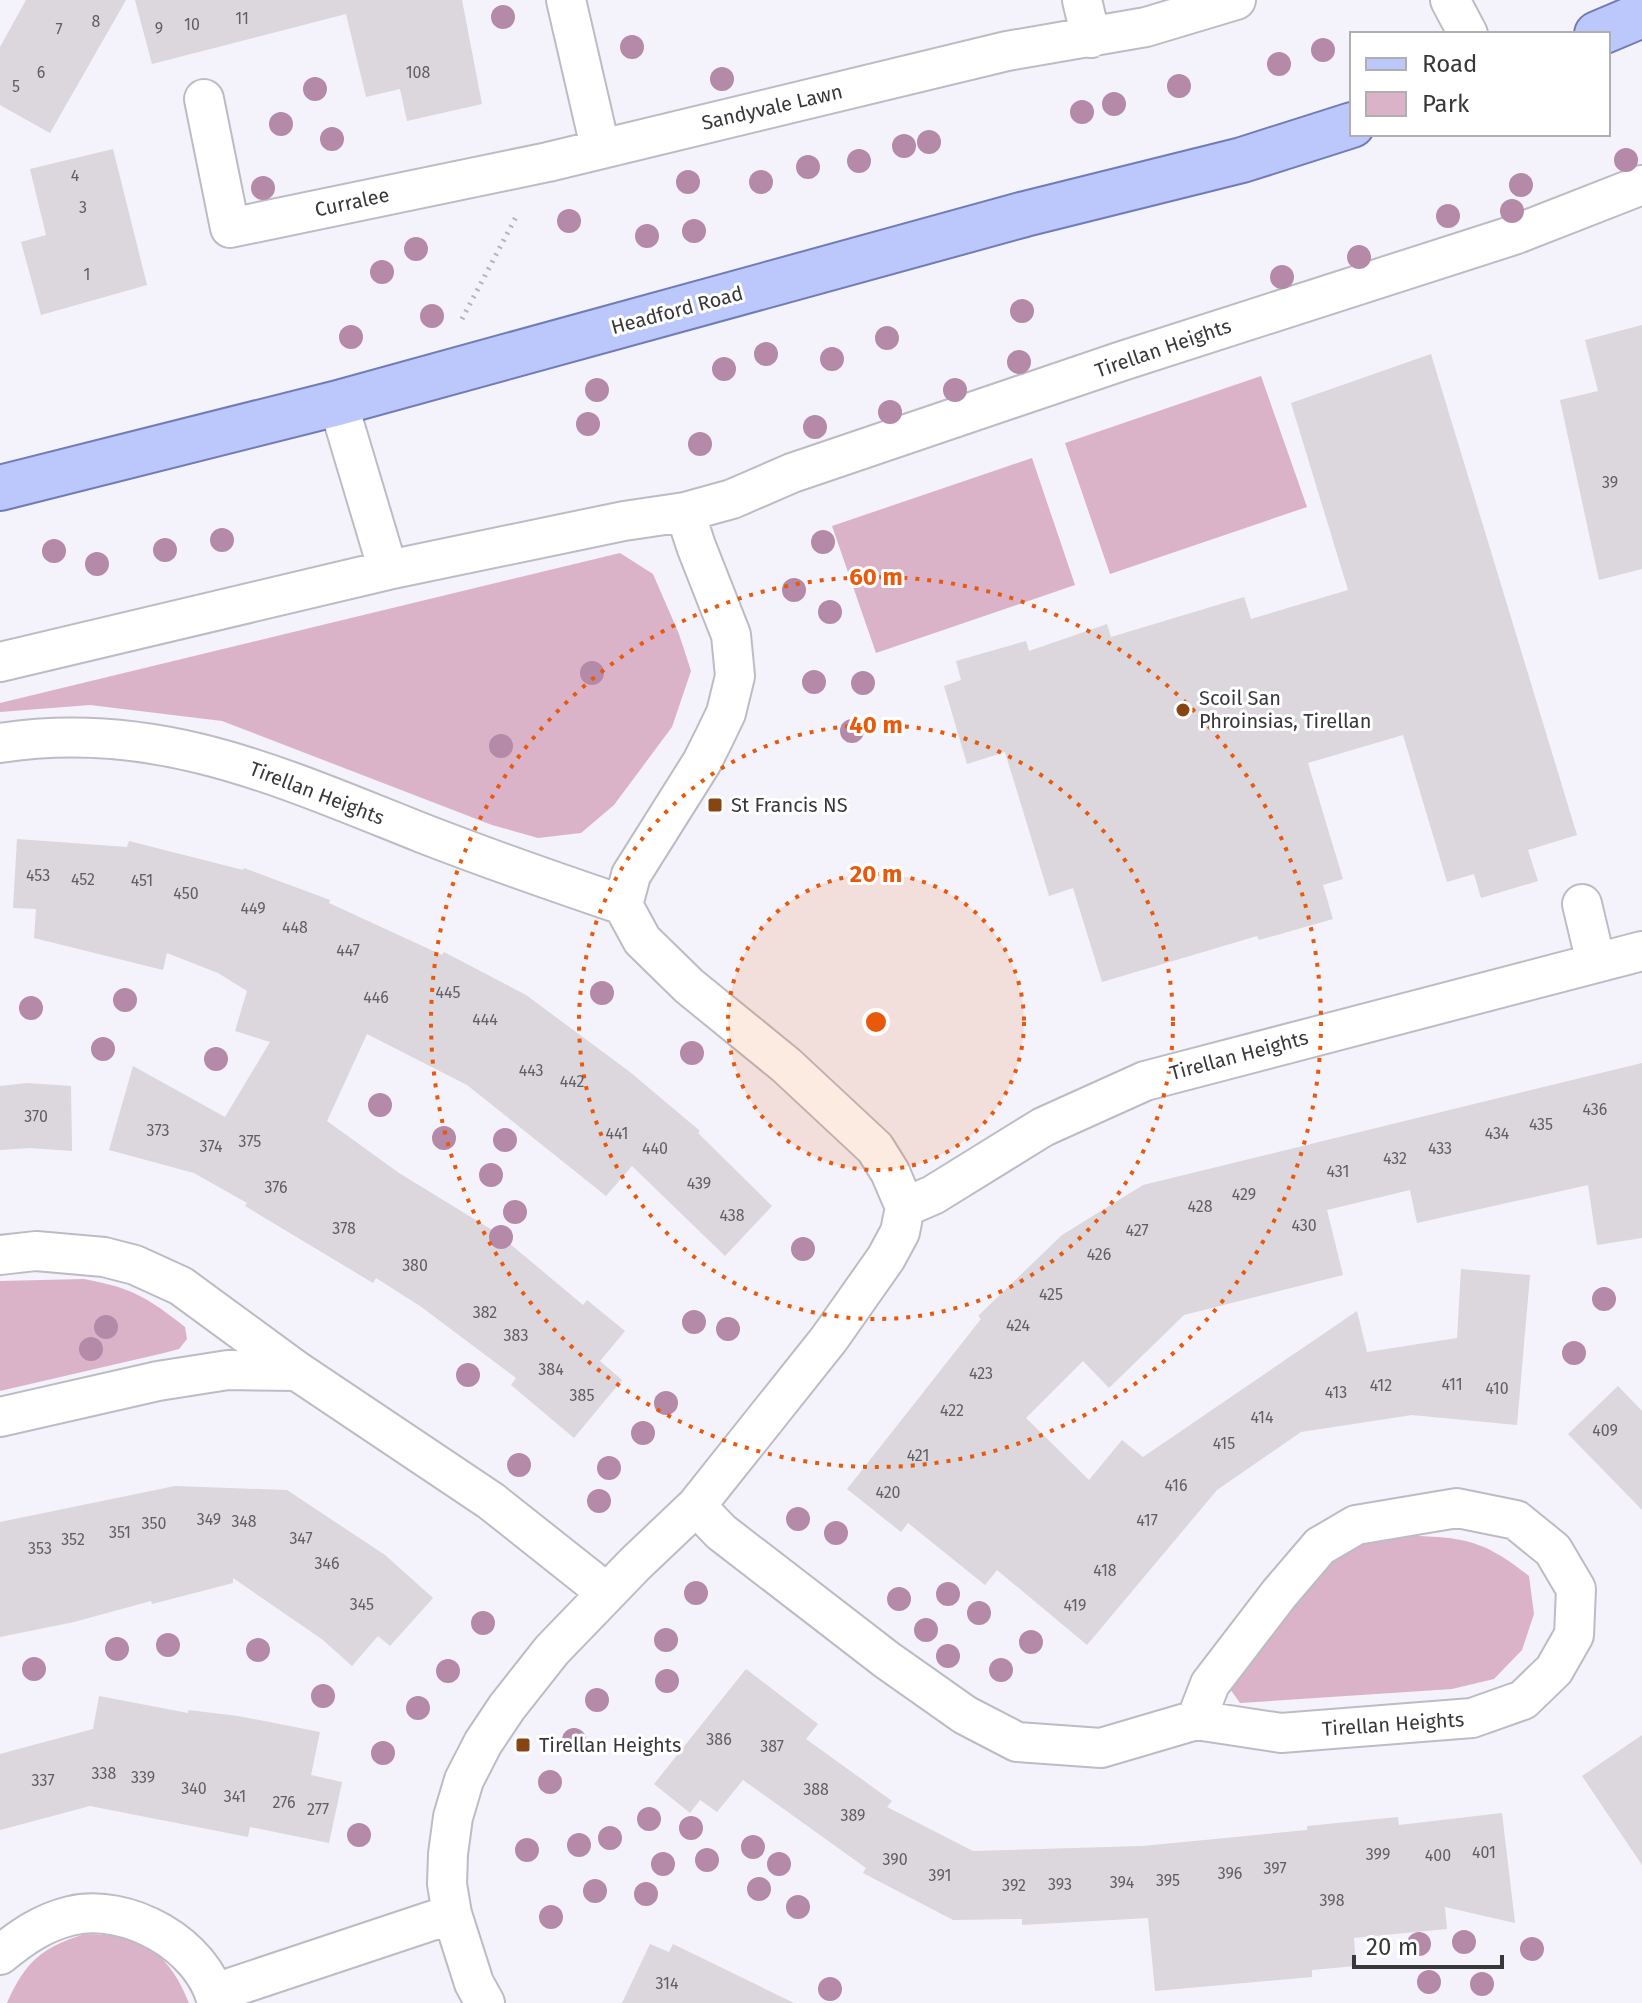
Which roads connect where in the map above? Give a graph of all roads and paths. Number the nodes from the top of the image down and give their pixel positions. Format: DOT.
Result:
graph roads {
  1 [pos="566,0"];
  2 [pos="1082,0"];
  3 [pos="1236,0"];
  4 [pos="1450,0"];
  5 [pos="1642,15"];
  6 [pos="1467,32"];
  7 [pos="1602,32"];
  8 [pos="1091,38"];
  9 [pos="204,99"];
  10 [pos="1350,126"];
  11 [pos="600,147"];
  12 [pos="548,162"];
  13 [pos="1642,185"];
  14 [pos="455,330"];
  15 [pos="338,403"];
  16 [pos="0,488"];
  17 [pos="685,512"];
  18 [pos="388,570"];
  19 [pos="0,662"];
  20 [pos="0,743"];
  21 [pos="1582,904"];
  22 [pos="623,905"];
  23 [pos="1642,951"];
  24 [pos="1596,963"];
  25 [pos="905,1207"];
  26 [pos="0,1255"];
  27 [pos="297,1371"];
  28 [pos="0,1417"];
  29 [pos="696,1506"];
  30 [pos="607,1593"];
  31 [pos="1196,1720"];
  32 [pos="452,1914"];
  33 [pos="0,1955"];
  34 [pos="216,1998"];
  35 [pos="485,2003"];
  1 -- 11 [label="street"];
  2 -- 8 [label="street"];
  3 -- 8 [label="street, Sandyvale Lawn"];
  4 -- 6 [label="street"];
  5 -- 7 [label="main road"];
  8 -- 11 [label="street, Sandyvale Lawn"];
  9 -- 12 [label="street, Curralee"];
  10 -- 15 [label="main road, Headford Road"];
  11 -- 12 [label="street, Curralee"];
  12 -- 14 [label="path"];
  13 -- 17 [label="street, Tirellan Heights"];
  15 -- 16 [label="main road, Headford Road"];
  15 -- 18 [label="street"];
  17 -- 18 [label="street, Tirellan Heights"];
  17 -- 22 [label="street"];
  18 -- 19 [label="street, Tirellan Heights"];
  20 -- 22 [label="street, Tirellan Heights"];
  21 -- 24 [label="street"];
  22 -- 25 [label="street"];
  23 -- 24 [label="street, Tirellan Heights"];
  24 -- 25 [label="street, Tirellan Heights"];
  25 -- 29 [label="street"];
  26 -- 27 [label="street"];
  27 -- 28 [label="street"];
  27 -- 30 [label="street"];
  29 -- 30 [label="street"];
  29 -- 31 [label="street, Tirellan Heights"];
  30 -- 32 [label="street"];
  31 -- 31 [label="street, Tirellan Heights"];
  32 -- 34 [label="street"];
  32 -- 35 [label="street"];
  33 -- 34 [label="street"];
}
